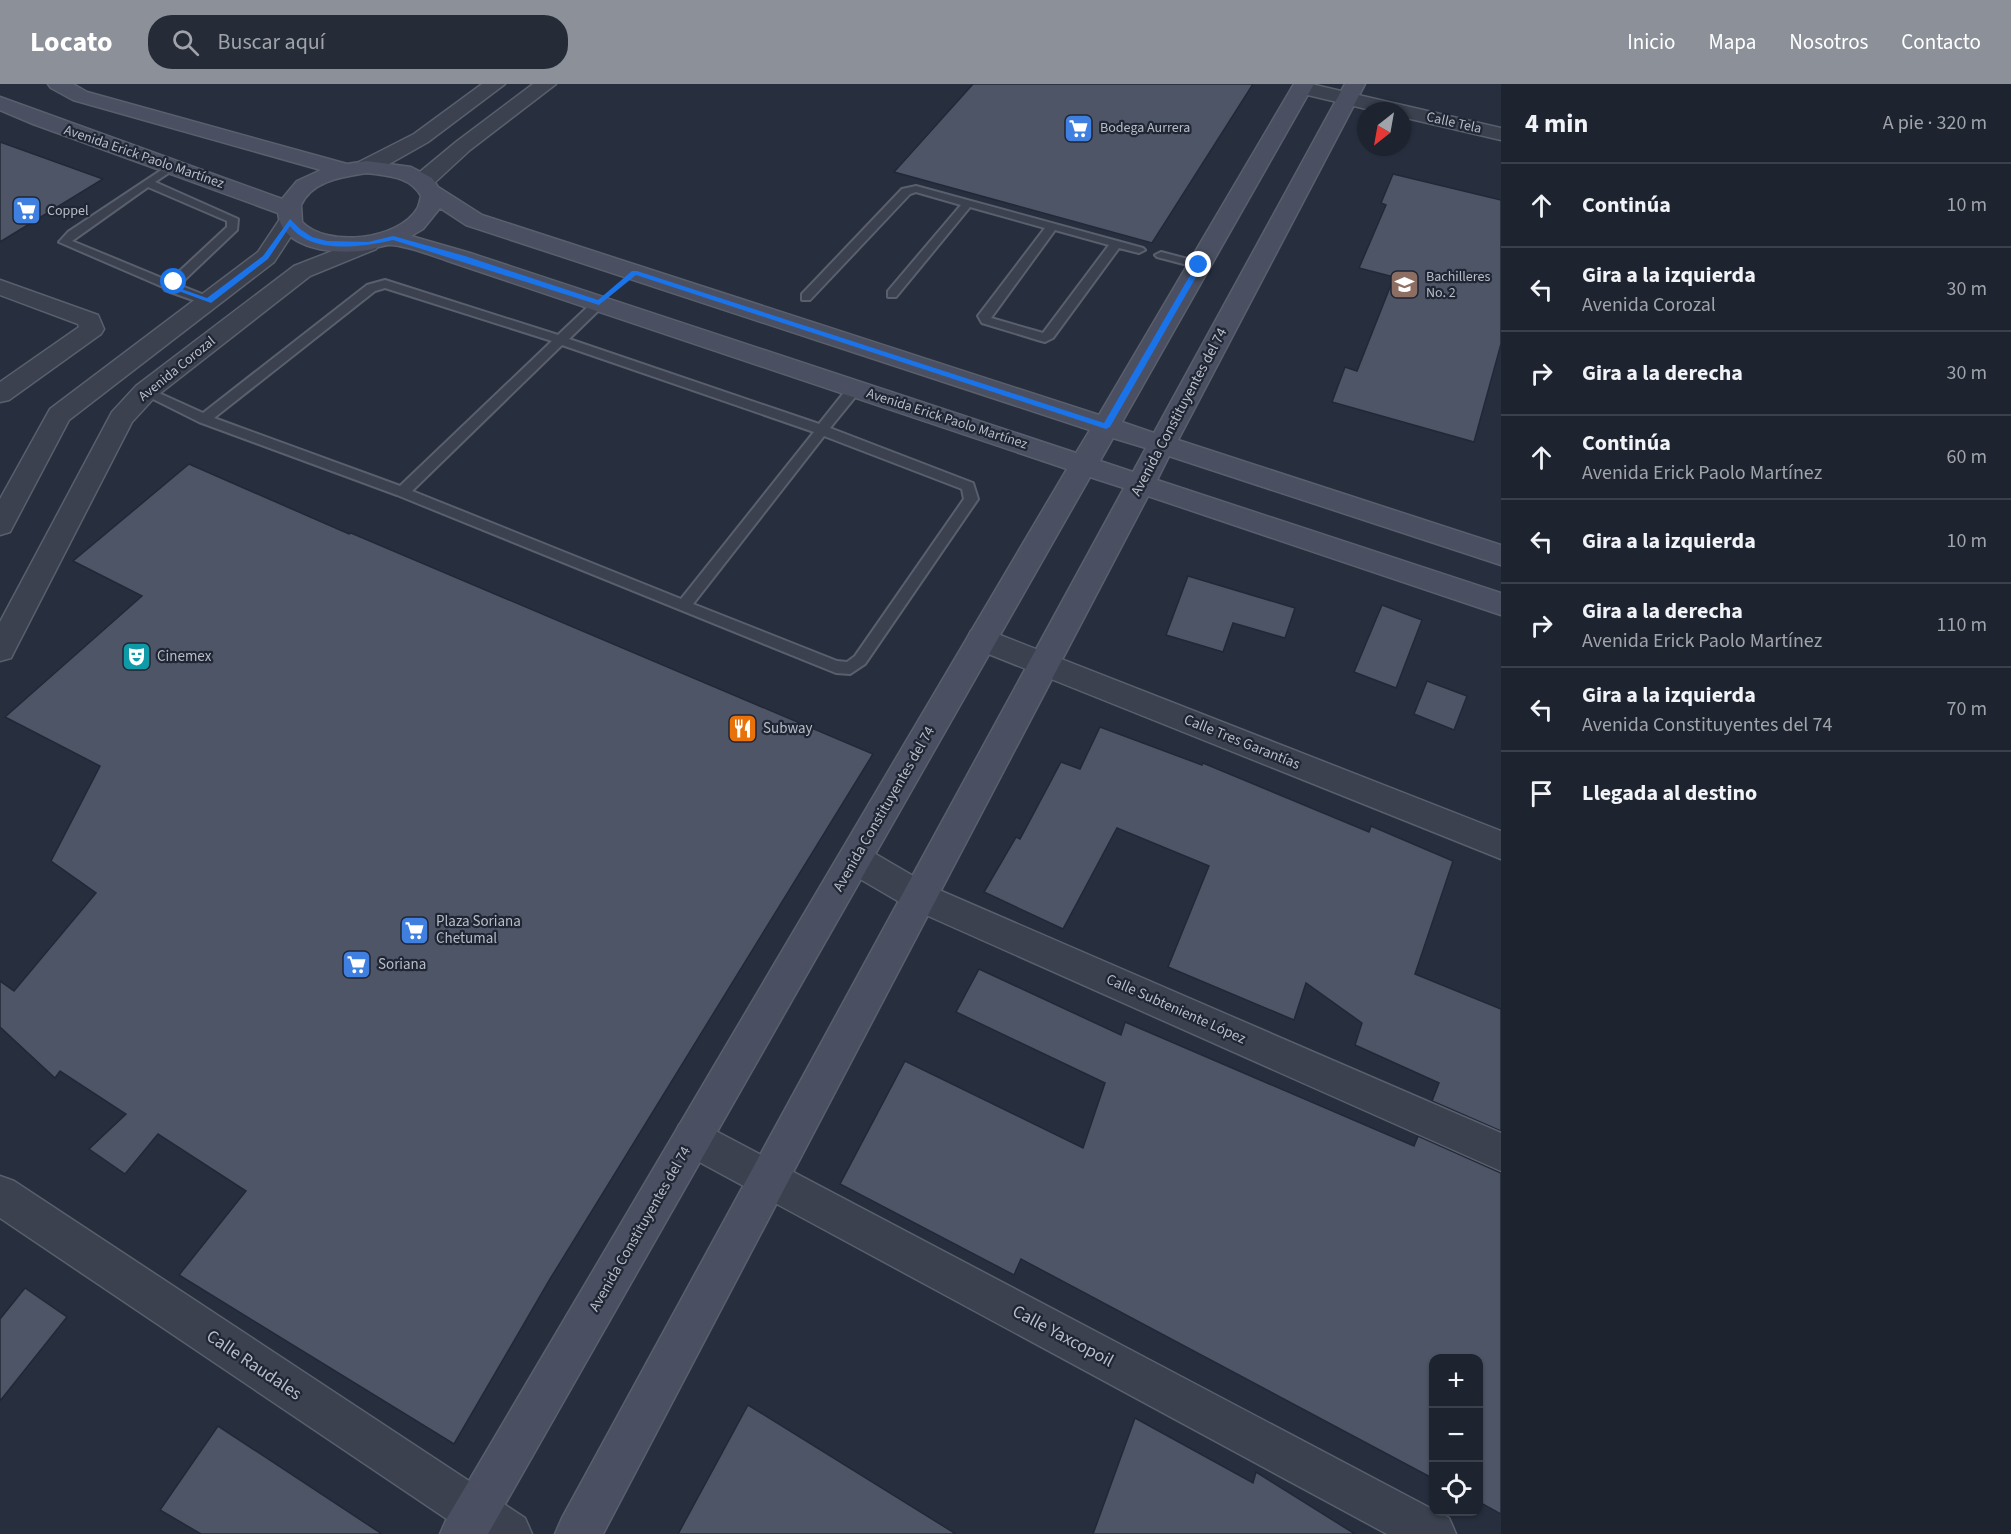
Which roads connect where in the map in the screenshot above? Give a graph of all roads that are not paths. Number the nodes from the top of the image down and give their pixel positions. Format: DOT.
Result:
graph roads {
  1 [pos="58,84"];
  2 [pos="495,84"];
  3 [pos="546,84"];
  4 [pos="1303,86"];
  5 [pos="1352,91"];
  6 [pos="0,103"];
  7 [pos="1501,134"];
  8 [pos="172,166"];
  9 [pos="367,167"];
  10 [pos="345,170"];
  11 [pos="147,183"];
  12 [pos="427,186"];
  13 [pos="968,203"];
  14 [pos="289,215"];
  15 [pos="1052,226"];
  16 [pos="393,238"];
  17 [pos="368,244"];
  18 [pos="1116,244"];
  19 [pos="1138,250"];
  20 [pos="1161,255"];
  21 [pos="1199,265"];
  22 [pos="635,273"];
  23 [pos="169,286"];
  24 [pos="0,287"];
  25 [pos="892,294"];
  26 [pos="806,297"];
  27 [pos="208,301"];
  28 [pos="599,303"];
  29 [pos="560,340"];
  30 [pos="887,355"];
  31 [pos="855,388"];
  32 [pos="145,392"];
  33 [pos="0,394"];
  34 [pos="204,419"];
  35 [pos="1106,427"];
  36 [pos="822,430"];
  37 [pos="1162,444"];
  38 [pos="1084,464"];
  39 [pos="1141,483"];
  40 [pos="402,492"];
  41 [pos="0,525"];
  42 [pos="1501,555"];
  43 [pos="1501,604"];
  44 [pos="683,606"];
  45 [pos="982,639"];
  46 [pos="0,650"];
  47 [pos="1045,663"];
  48 [pos="1501,845"];
  49 [pos="855,859"];
  50 [pos="920,897"];
  51 [pos="693,1138"];
  52 [pos="1501,1152"];
  53 [pos="768,1179"];
  54 [pos="0,1195"];
  55 [pos="483,1527"];
  56 [pos="578,1534"];
  57 [pos="1433,1534"];
  1 -- 10 [label="main road"];
  2 -- 9 [label="street"];
  3 -- 12 [label="street"];
  4 -- 5 [label="street, Calle Tela"];
  4 -- 21 [label="main road, Avenida Constituyentes del 74"];
  5 -- 7 [label="street, Calle Tela"];
  5 -- 37 [label="main road, Avenida Constituyentes del 74"];
  6 -- 8 [label="main road, Avenida Erick Paolo Martínez"];
  8 -- 11 [label="lane"];
  8 -- 14 [label="main road, Avenida Erick Paolo Martínez"];
  9 -- 10 [label="main road"];
  9 -- 12 [label="main road"];
  10 -- 14 [label="main road"];
  11 -- 23 [label="lane"];
  11 -- 23 [label="lane"];
  12 -- 16 [label="main road"];
  12 -- 22 [label="main road"];
  13 -- 15 [label="lane"];
  13 -- 25 [label="lane"];
  13 -- 26 [label="lane"];
  14 -- 17 [label="main road, Avenida Erick Paolo Martínez"];
  14 -- 27 [label="street"];
  15 -- 18 [label="lane"];
  15 -- 18 [label="lane"];
  16 -- 17 [label="main road, Avenida Erick Paolo Martínez"];
  16 -- 28 [label="main road, Avenida Erick Paolo Martínez"];
  17 -- 32 [label="street, Avenida Corozal"];
  18 -- 19 [label="lane"];
  20 -- 21 [label="lane"];
  21 -- 35 [label="main road, Avenida Constituyentes del 74"];
  22 -- 28 [label="main road"];
  22 -- 30 [label="main road"];
  23 -- 27 [label="lane"];
  24 -- 33 [label="street"];
  27 -- 41 [label="street"];
  28 -- 29 [label="lane"];
  28 -- 31 [label="main road, Avenida Erick Paolo Martínez"];
  29 -- 34 [label="lane"];
  29 -- 36 [label="lane"];
  29 -- 40 [label="lane"];
  30 -- 31 [label="main road"];
  30 -- 35 [label="main road"];
  31 -- 36 [label="lane"];
  31 -- 38 [label="main road, Avenida Erick Paolo Martínez"];
  32 -- 34 [label="lane"];
  32 -- 46 [label="street, Avenida Corozal"];
  34 -- 40 [label="lane"];
  35 -- 37 [label="main road"];
  35 -- 38 [label="main road, Avenida Constituyentes del 74"];
  36 -- 44 [label="lane"];
  36 -- 44 [label="lane"];
  37 -- 39 [label="main road, Avenida Constituyentes del 74"];
  37 -- 42 [label="main road"];
  38 -- 39 [label="main road, Avenida Erick Paolo Martínez"];
  38 -- 45 [label="main road, Avenida Constituyentes del 74"];
  39 -- 43 [label="main road, Avenida Erick Paolo Martínez"];
  39 -- 47 [label="main road, Avenida Constituyentes del 74"];
  40 -- 44 [label="lane"];
  45 -- 47 [label="street, Calle Tres Garantías"];
  45 -- 49 [label="main road, Avenida Constituyentes del 74"];
  47 -- 48 [label="street, Calle Tres Garantías"];
  47 -- 50 [label="main road, Avenida Constituyentes del 74"];
  49 -- 50 [label="street, Calle Subteniente López"];
  49 -- 51 [label="main road, Avenida Constituyentes del 74"];
  50 -- 52 [label="street, Calle Subteniente López"];
  50 -- 53 [label="main road, Avenida Constituyentes del 74"];
  51 -- 53 [label="street, Calle Yaxcopoil"];
  51 -- 55 [label="main road, Avenida Constituyentes del 74"];
  53 -- 56 [label="main road, Avenida Constituyentes del 74"];
  53 -- 57 [label="street, Calle Yaxcopoil"];
  54 -- 55 [label="street, Calle Raudales"];
}
